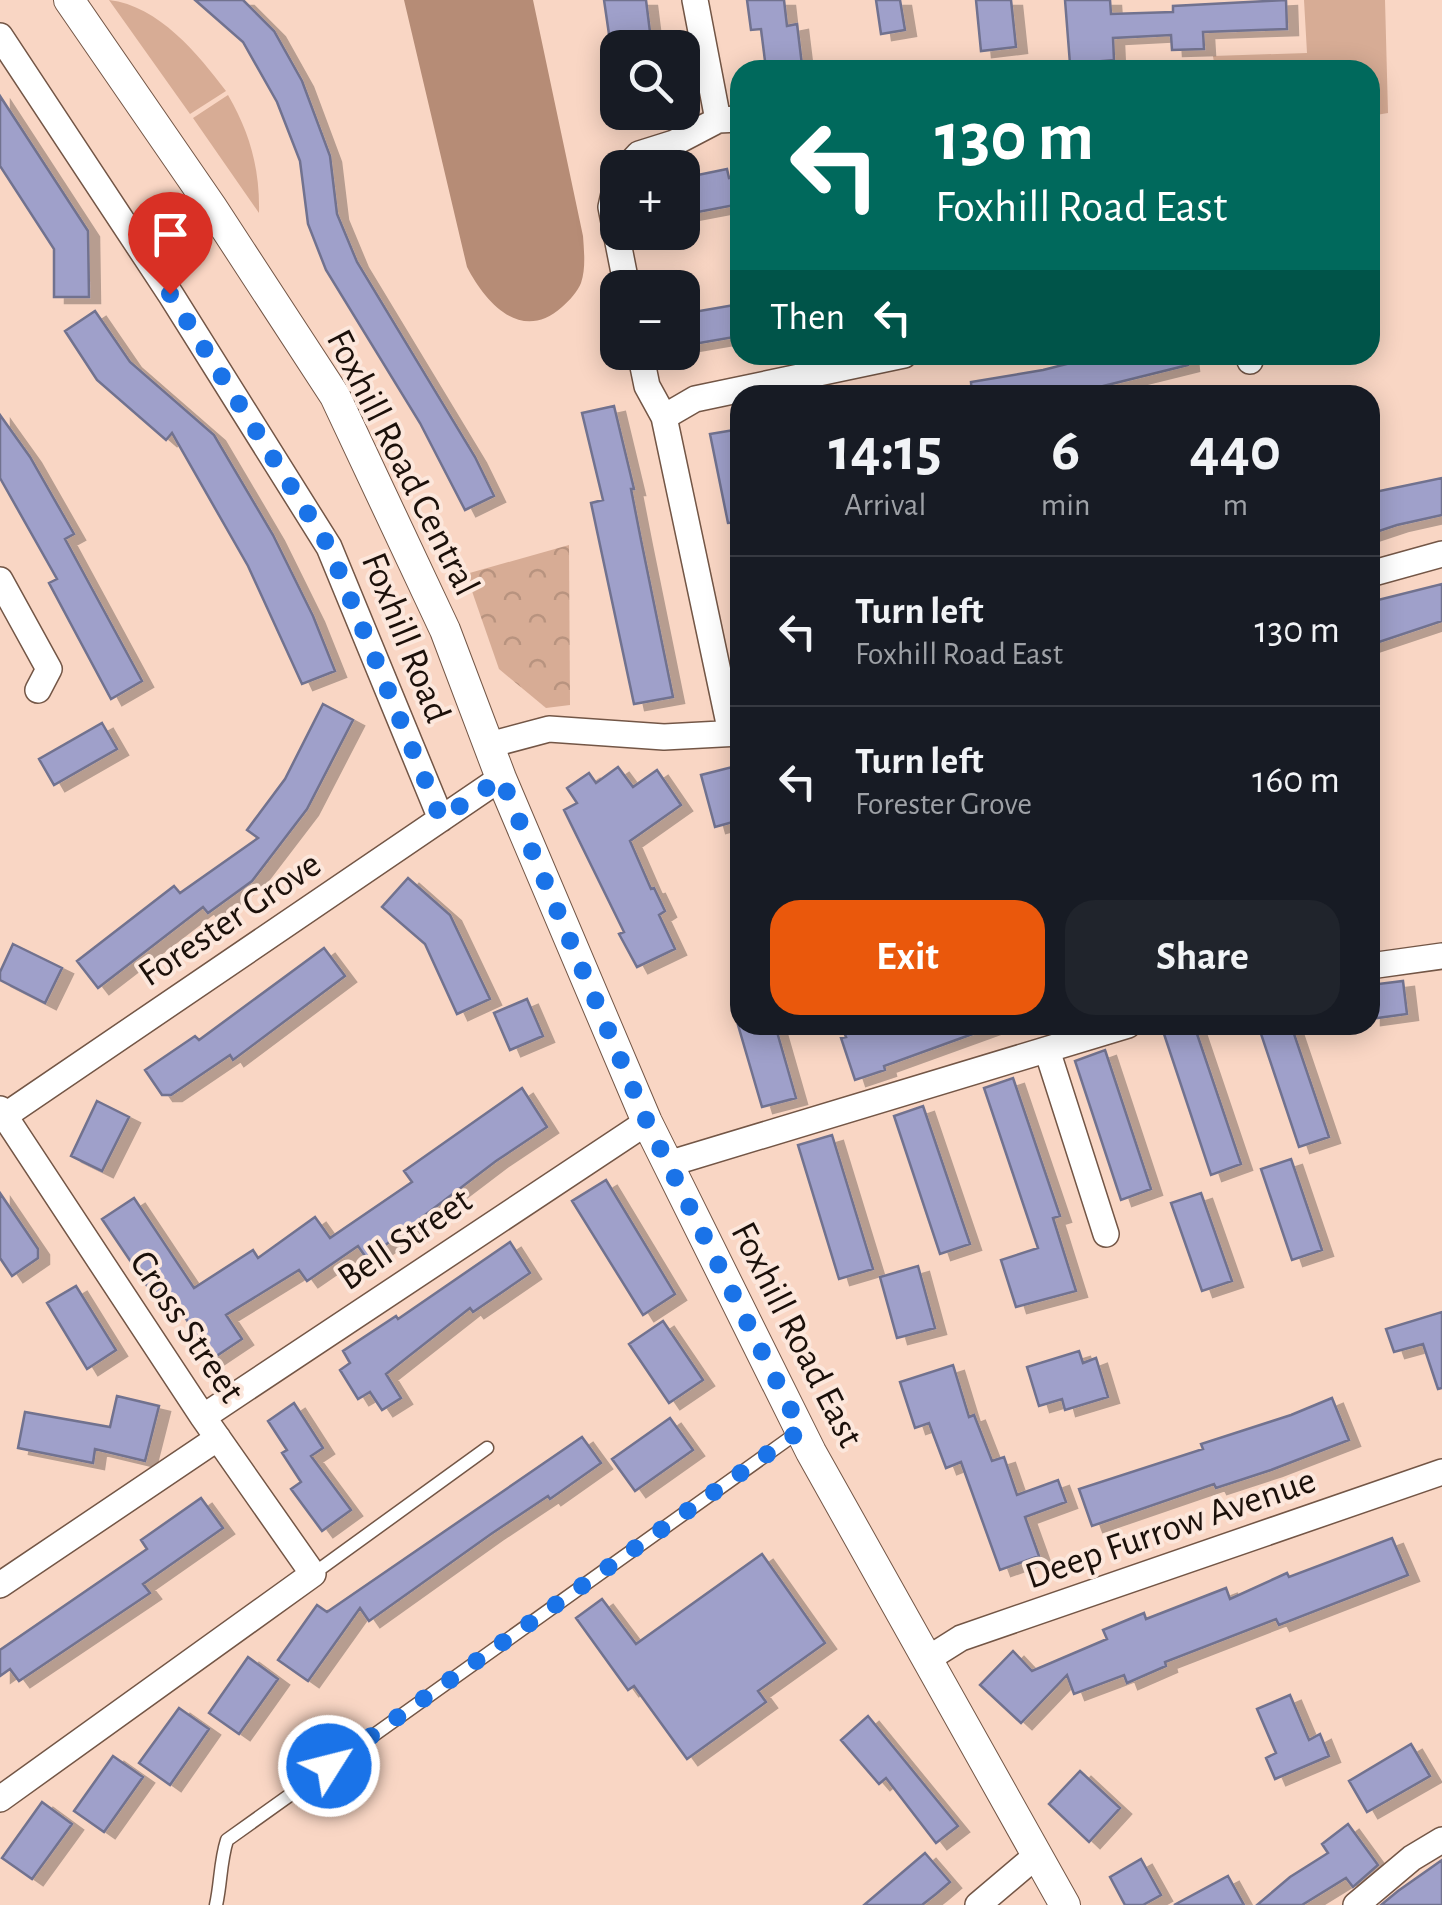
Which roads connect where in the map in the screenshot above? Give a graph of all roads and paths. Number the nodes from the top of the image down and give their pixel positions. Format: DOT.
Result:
graph roads {
  1 [pos="69,0"];
  2 [pos="695,0"];
  3 [pos="0,36"];
  4 [pos="729,119"];
  5 [pos="651,150"];
  6 [pos="858,365"];
  7 [pos="644,370"];
  8 [pos="765,385"];
  9 [pos="730,392"];
  10 [pos="664,417"];
  11 [pos="1442,554"];
  12 [pos="1380,571"];
  13 [pos="0,580"];
  14 [pos="38,690"];
  15 [pos="730,707"];
  16 [pos="730,733"];
  17 [pos="489,745"];
  18 [pos="501,778"];
  19 [pos="441,819"];
  20 [pos="1442,956"];
  21 [pos="1380,965"];
  22 [pos="1096,1035"];
  23 [pos="1048,1050"];
  24 [pos="1,1115"];
  25 [pos="647,1122"];
  26 [pos="668,1164"];
  27 [pos="1106,1234"];
  28 [pos="210,1428"];
  29 [pos="801,1430"];
  30 [pos="487,1448"];
  31 [pos="1442,1472"];
  32 [pos="314,1574"];
  33 [pos="0,1585"];
  34 [pos="926,1660"];
  35 [pos="0,1800"];
  36 [pos="1442,1840"];
  37 [pos="1037,1856"];
  38 [pos="216,1905"];
  39 [pos="978,1905"];
  40 [pos="1065,1905"];
  41 [pos="1356,1905"];
  1 -- 17 [label="street, Foxhill Road Central"];
  2 -- 4 [label="street"];
  3 -- 19 [label="street, Foxhill Road"];
  4 -- 5 [label="street"];
  6 -- 8 [label="street"];
  7 -- 10 [label="street"];
  9 -- 10 [label="street"];
  10 -- 15 [label="street"];
  11 -- 12 [label="street"];
  13 -- 14 [label="street"];
  16 -- 17 [label="street"];
  17 -- 18 [label="street, Foxhill Road Central"];
  18 -- 19 [label="street, Forester Grove"];
  18 -- 25 [label="street, Foxhill Road East"];
  19 -- 24 [label="street, Forester Grove"];
  20 -- 21 [label="street"];
  22 -- 23 [label="street"];
  23 -- 26 [label="street"];
  23 -- 27 [label="street"];
  24 -- 28 [label="street, Cross Street"];
  25 -- 26 [label="street, Foxhill Road East"];
  25 -- 28 [label="street, Bell Street"];
  26 -- 29 [label="street, Foxhill Road East"];
  28 -- 32 [label="street, Cross Street"];
  28 -- 33 [label="street, Bell Street"];
  29 -- 34 [label="street, Foxhill Road East"];
  29 -- 38 [label="lane"];
  30 -- 32 [label="lane"];
  31 -- 34 [label="street, Deep Furrow Avenue"];
  32 -- 35 [label="street"];
  34 -- 37 [label="street, Foxhill Road East"];
  36 -- 41 [label="street"];
  37 -- 39 [label="street"];
  37 -- 40 [label="street, Foxhill Road East"];
}
